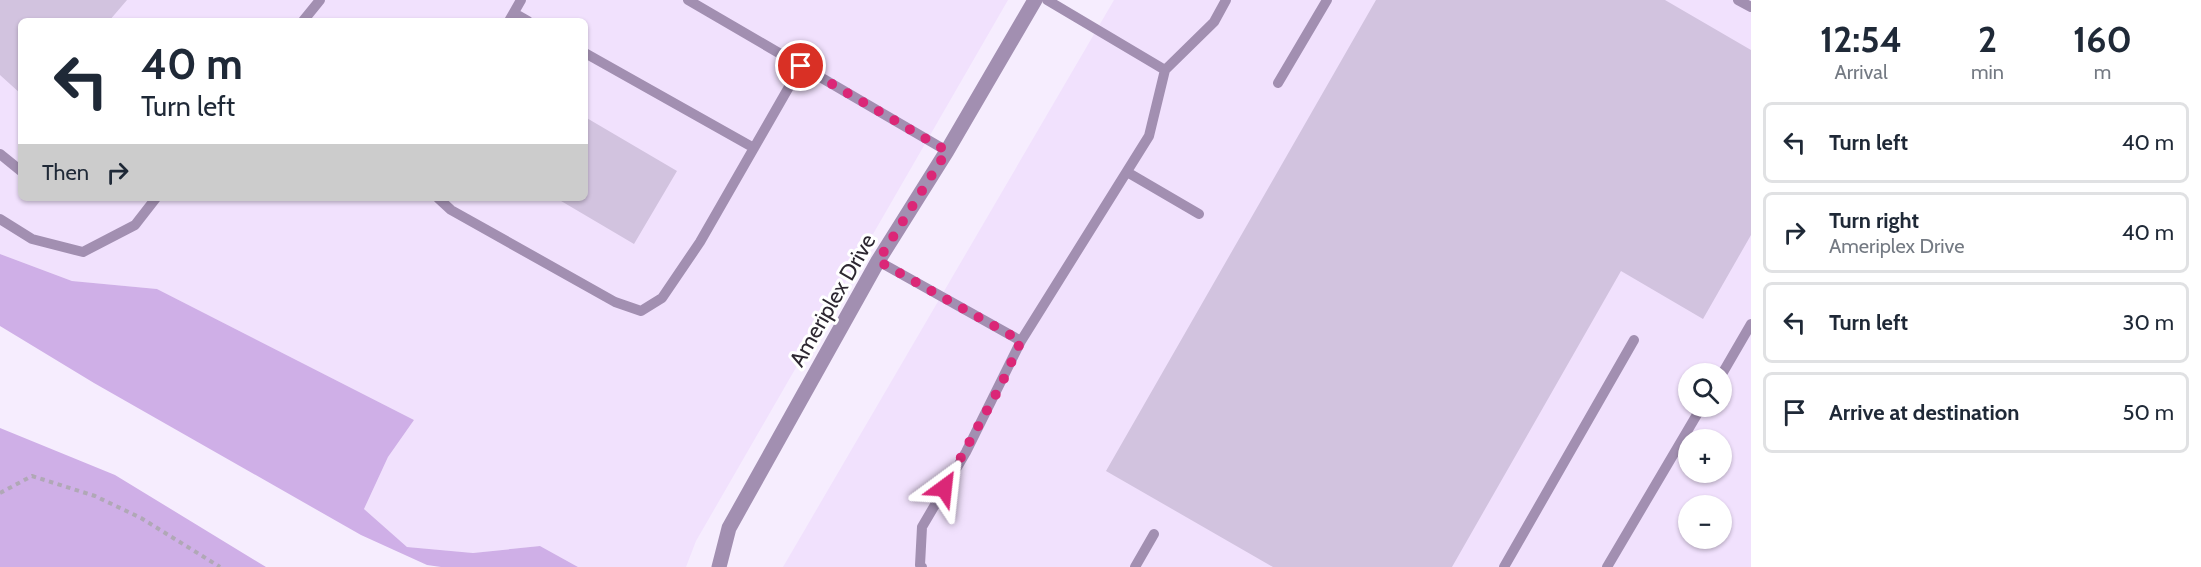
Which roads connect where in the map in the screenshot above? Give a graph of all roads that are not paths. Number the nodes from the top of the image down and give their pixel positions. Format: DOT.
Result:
graph roads {
  1 [pos="320,0"];
  2 [pos="521,0"];
  3 [pos="688,0"];
  4 [pos="1035,0"];
  5 [pos="1047,0"];
  6 [pos="1226,0"];
  7 [pos="1327,0"];
  8 [pos="1738,0"];
  9 [pos="1751,7"];
  10 [pos="511,17"];
  11 [pos="305,18"];
  12 [pos="588,55"];
  13 [pos="801,66"];
  14 [pos="1166,70"];
  15 [pos="1278,83"];
  16 [pos="754,148"];
  17 [pos="947,151"];
  18 [pos="0,154"];
  19 [pos="18,169"];
  20 [pos="1127,172"];
  21 [pos="154,201"];
  22 [pos="441,201"];
  23 [pos="1199,214"];
  24 [pos="0,219"];
  25 [pos="878,261"];
  26 [pos="1751,324"];
  27 [pos="1634,340"];
  28 [pos="1021,341"];
  29 [pos="1728,363"];
  30 [pos="1696,417"];
  31 [pos="1154,534"];
  32 [pos="719,567"];
  33 [pos="921,567"];
  34 [pos="1135,567"];
  35 [pos="1504,567"];
  36 [pos="1607,567"];
  1 -- 11 [label="lane"];
  2 -- 10 [label="lane"];
  3 -- 13 [label="lane"];
  4 -- 17 [label="street, Ameriplex Drive"];
  5 -- 14 [label="lane"];
  6 -- 14 [label="lane"];
  7 -- 15 [label="lane"];
  8 -- 9 [label="lane"];
  12 -- 16 [label="lane"];
  13 -- 16 [label="lane"];
  13 -- 17 [label="lane"];
  14 -- 20 [label="lane"];
  16 -- 22 [label="lane"];
  17 -- 25 [label="street, Ameriplex Drive"];
  18 -- 19 [label="lane"];
  20 -- 23 [label="lane"];
  20 -- 28 [label="lane"];
  21 -- 24 [label="lane"];
  25 -- 28 [label="lane"];
  25 -- 32 [label="street, Ameriplex Drive"];
  26 -- 29 [label="lane"];
  27 -- 35 [label="lane"];
  28 -- 33 [label="lane"];
  30 -- 36 [label="lane"];
  31 -- 34 [label="lane"];
}
